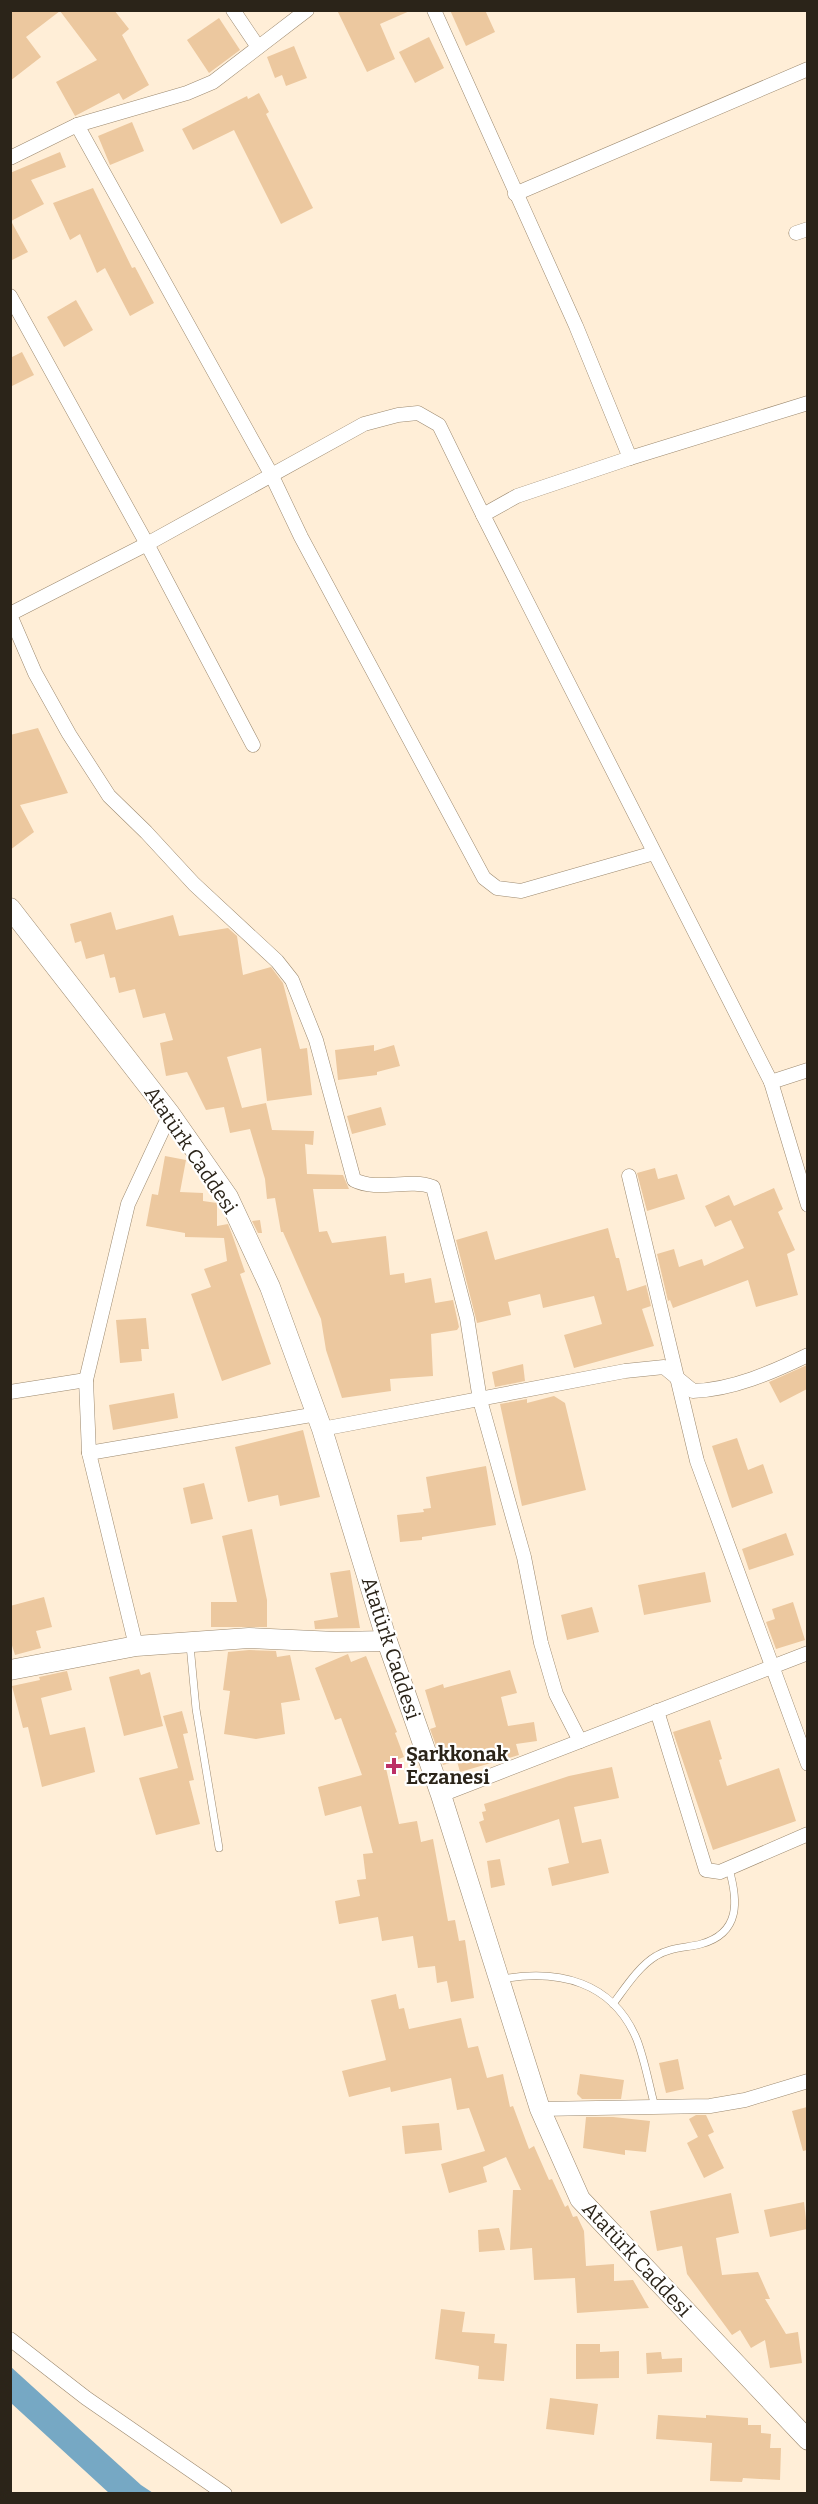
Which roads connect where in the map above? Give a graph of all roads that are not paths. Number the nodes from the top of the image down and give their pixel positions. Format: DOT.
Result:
graph roads {
  1 [pos="233,10"];
  2 [pos="307,10"];
  3 [pos="434,10"];
  4 [pos="258,47"];
  5 [pos="807,69"];
  6 [pos="77,125"];
  7 [pos="10,159"];
  8 [pos="515,194"];
  9 [pos="10,296"];
  10 [pos="807,403"];
  11 [pos="630,458"];
  12 [pos="271,474"];
  13 [pos="483,515"];
  14 [pos="147,544"];
  15 [pos="10,615"];
  16 [pos="253,745"];
  17 [pos="654,853"];
  18 [pos="10,908"];
  19 [pos="807,1070"];
  20 [pos="771,1082"];
  21 [pos="170,1114"];
  22 [pos="629,1176"];
  23 [pos="807,1204"];
  24 [pos="807,1355"];
  25 [pos="679,1379"];
  26 [pos="86,1380"];
  27 [pos="10,1392"];
  28 [pos="480,1400"];
  29 [pos="319,1422"];
  30 [pos="89,1453"];
  31 [pos="387,1641"];
  32 [pos="189,1642"];
  33 [pos="136,1646"];
  34 [pos="807,1653"];
  35 [pos="770,1666"];
  36 [pos="10,1670"];
  37 [pos="657,1711"];
  38 [pos="580,1741"];
  39 [pos="807,1764"];
  40 [pos="441,1795"];
  41 [pos="807,1834"];
  42 [pos="219,1848"];
  43 [pos="729,1869"];
  44 [pos="499,1980"];
  45 [pos="613,2004"];
  46 [pos="807,2081"];
  47 [pos="655,2107"];
  48 [pos="540,2109"];
  49 [pos="10,2338"];
  50 [pos="807,2440"];
  51 [pos="225,2493"];
  1 -- 4 [label="street"];
  2 -- 4 [label="street"];
  3 -- 8 [label="street"];
  4 -- 6 [label="street"];
  5 -- 8 [label="street"];
  6 -- 7 [label="street"];
  6 -- 12 [label="street"];
  8 -- 11 [label="street"];
  9 -- 14 [label="street"];
  10 -- 11 [label="street"];
  11 -- 13 [label="street"];
  12 -- 13 [label="street"];
  12 -- 14 [label="street"];
  12 -- 17 [label="street"];
  13 -- 17 [label="street"];
  14 -- 15 [label="street"];
  14 -- 16 [label="street"];
  15 -- 28 [label="street"];
  17 -- 20 [label="street"];
  18 -- 21 [label="main road, Atatürk Caddesi"];
  19 -- 20 [label="street"];
  20 -- 23 [label="street"];
  21 -- 26 [label="street"];
  21 -- 29 [label="main road, Atatürk Caddesi"];
  22 -- 25 [label="street"];
  24 -- 25 [label="street"];
  25 -- 28 [label="street"];
  25 -- 35 [label="street"];
  26 -- 27 [label="street"];
  26 -- 30 [label="street"];
  28 -- 29 [label="street"];
  28 -- 38 [label="street"];
  29 -- 30 [label="street"];
  29 -- 31 [label="main road, Atatürk Caddesi"];
  30 -- 33 [label="street"];
  31 -- 32 [label="main road"];
  31 -- 40 [label="main road, Atatürk Caddesi"];
  32 -- 33 [label="main road"];
  32 -- 42 [label="lane"];
  33 -- 36 [label="main road"];
  34 -- 35 [label="street"];
  35 -- 37 [label="street"];
  35 -- 39 [label="street"];
  37 -- 38 [label="street"];
  37 -- 43 [label="street"];
  38 -- 40 [label="street"];
  40 -- 44 [label="main road, Atatürk Caddesi"];
  41 -- 43 [label="street"];
  43 -- 45 [label="lane"];
  44 -- 45 [label="lane"];
  44 -- 48 [label="main road, Atatürk Caddesi"];
  45 -- 47 [label="lane"];
  46 -- 47 [label="street"];
  47 -- 48 [label="street"];
  48 -- 50 [label="main road, Atatürk Caddesi"];
  49 -- 51 [label="street"];
}
